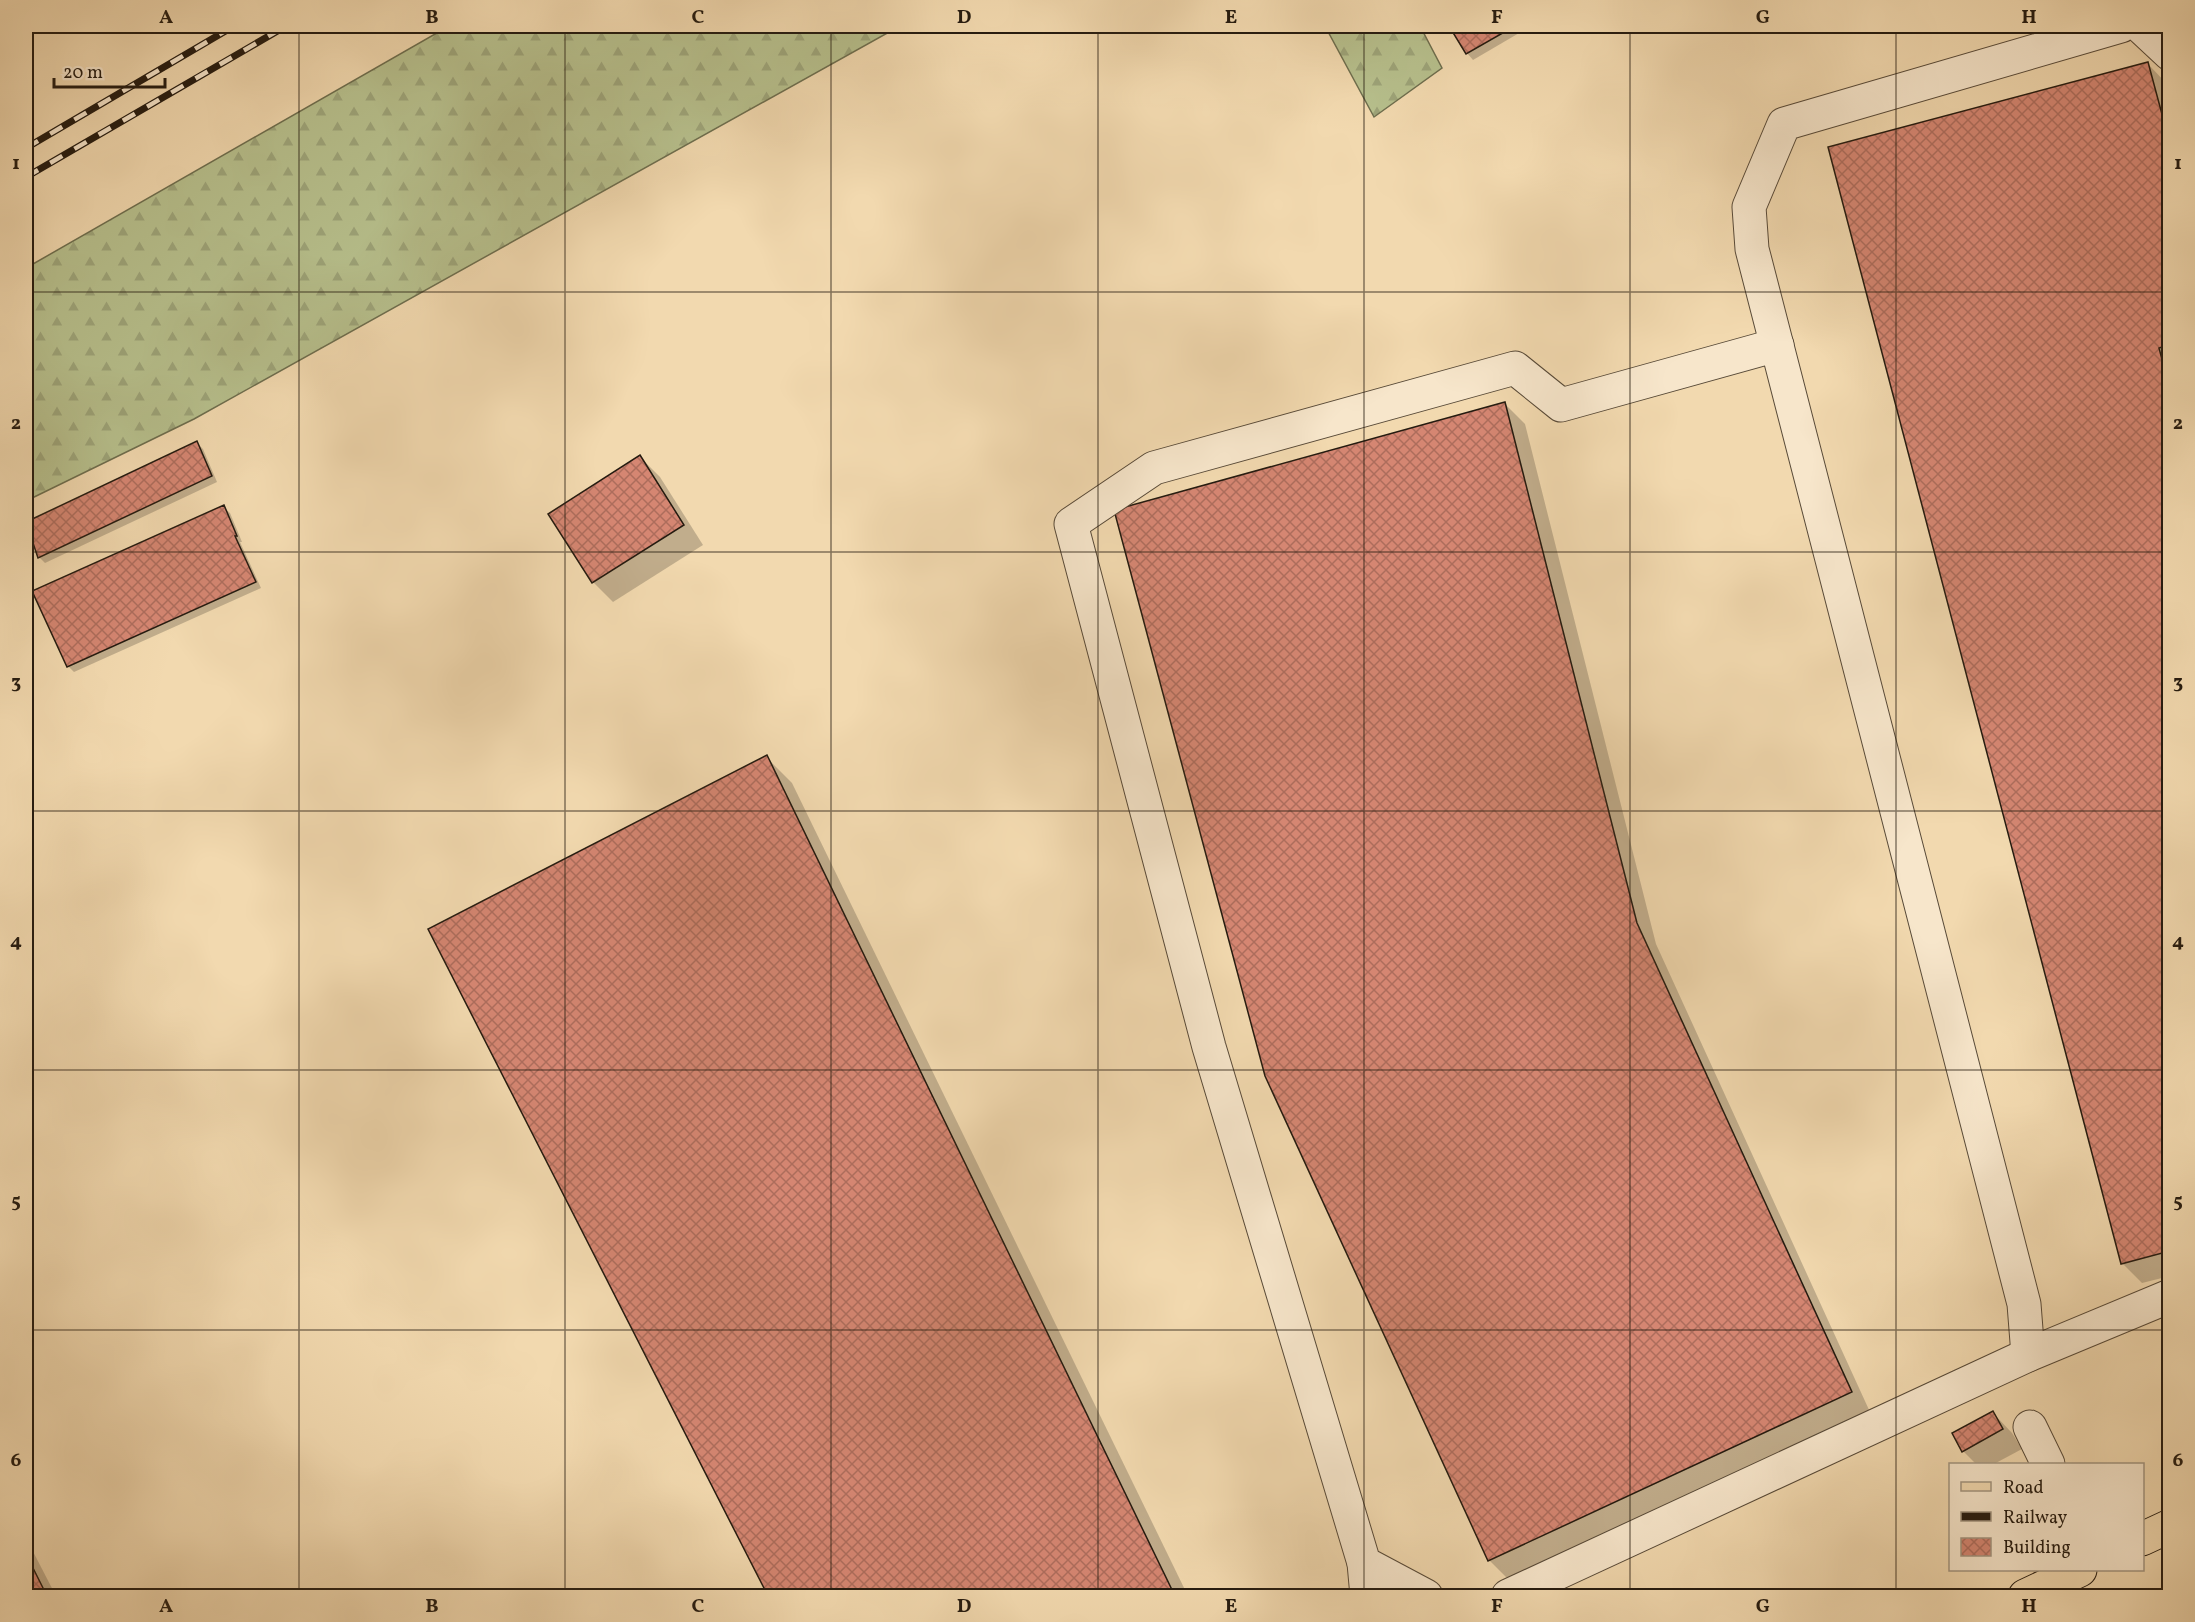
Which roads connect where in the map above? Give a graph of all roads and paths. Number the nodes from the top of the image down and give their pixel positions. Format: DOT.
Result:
graph roads {
  1 [pos="2121,26"];
  2 [pos="2140,26"];
  3 [pos="2169,54"];
  4 [pos="1777,345"];
  5 [pos="2169,1296"];
  6 [pos="2028,1355"];
  7 [pos="2030,1426"];
  8 [pos="2048,1463"];
  9 [pos="2169,1526"];
  10 [pos="2144,1538"];
  11 [pos="1364,1563"];
  12 [pos="2076,1571"];
  13 [pos="1367,1596"];
  14 [pos="1426,1596"];
  15 [pos="1508,1596"];
  16 [pos="2025,1596"];
  1 -- 4 [label="lane"];
  2 -- 3 [label="lane"];
  4 -- 6 [label="lane"];
  4 -- 11 [label="lane"];
  5 -- 6 [label="lane"];
  6 -- 15 [label="lane"];
  7 -- 8 [label="lane"];
  9 -- 10 [label="main road"];
  11 -- 13 [label="lane"];
  11 -- 14 [label="lane"];
  12 -- 16 [label="main road"];
}
